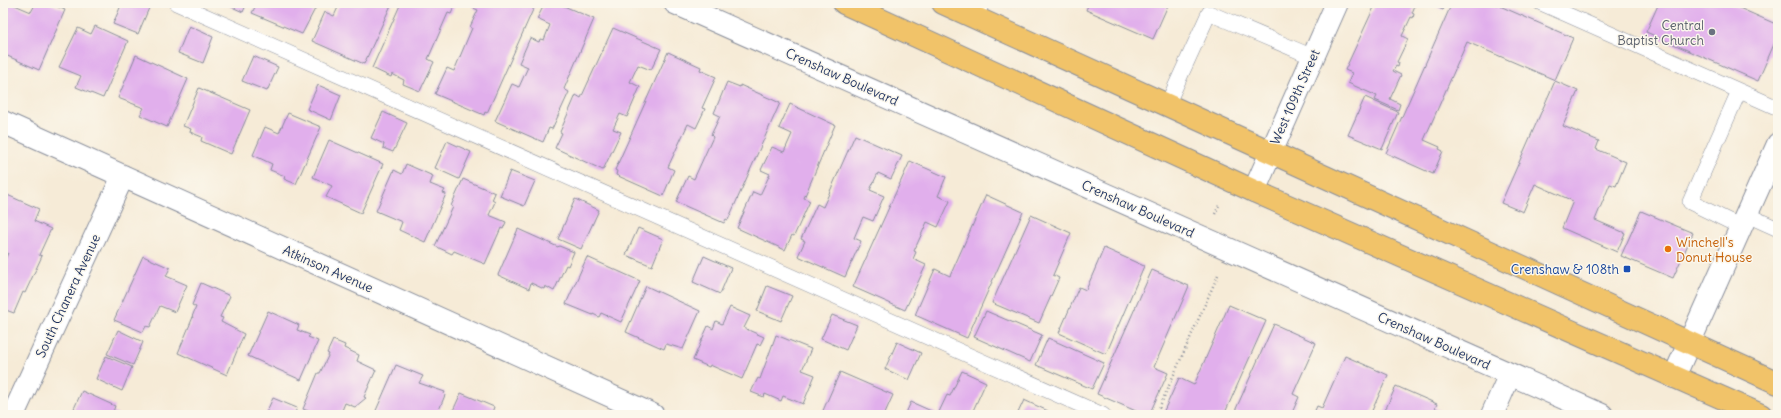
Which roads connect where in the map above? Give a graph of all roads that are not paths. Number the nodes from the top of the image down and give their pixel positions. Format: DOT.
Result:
graph roads {
  1 [pos="176,3"];
  2 [pos="675,3"];
  3 [pos="844,3"];
  4 [pos="943,3"];
  5 [pos="1337,3"];
  6 [pos="1541,3"];
  7 [pos="978,10"];
  8 [pos="1313,57"];
  9 [pos="1740,91"];
  10 [pos="1167,105"];
  11 [pos="1778,108"];
  12 [pos="3,122"];
  13 [pos="1778,144"];
  14 [pos="1271,152"];
  15 [pos="123,176"];
  16 [pos="1254,191"];
  17 [pos="1744,221"];
  18 [pos="1778,229"];
  19 [pos="1689,343"];
  20 [pos="1510,374"];
  21 [pos="1674,377"];
  22 [pos="1778,383"];
  23 [pos="13,415"];
  24 [pos="653,415"];
  25 [pos="1103,415"];
  26 [pos="1492,415"];
  27 [pos="1602,415"];
  28 [pos="1761,415"];
  1 -- 25 [label="lane"];
  2 -- 20 [label="street, Crenshaw Boulevard"];
  3 -- 16 [label="main road"];
  4 -- 7 [label="main road"];
  5 -- 8 [label="street, West 109th Street"];
  6 -- 9 [label="lane"];
  7 -- 10 [label="main road"];
  8 -- 10 [label="lane"];
  8 -- 14 [label="street, West 109th Street"];
  9 -- 11 [label="lane"];
  9 -- 17 [label="lane"];
  10 -- 14 [label="main road"];
  12 -- 15 [label="street, Atkinson Avenue"];
  13 -- 17 [label="street"];
  14 -- 16 [label="street, West 109th Street"];
  14 -- 19 [label="main road"];
  15 -- 23 [label="street, South Chanera Avenue"];
  15 -- 24 [label="street, Atkinson Avenue"];
  16 -- 21 [label="main road"];
  17 -- 18 [label="lane"];
  17 -- 19 [label="street"];
  19 -- 21 [label="street"];
  19 -- 22 [label="main road"];
  20 -- 26 [label="street"];
  20 -- 27 [label="street, Crenshaw Boulevard"];
  21 -- 28 [label="main road"];
}
